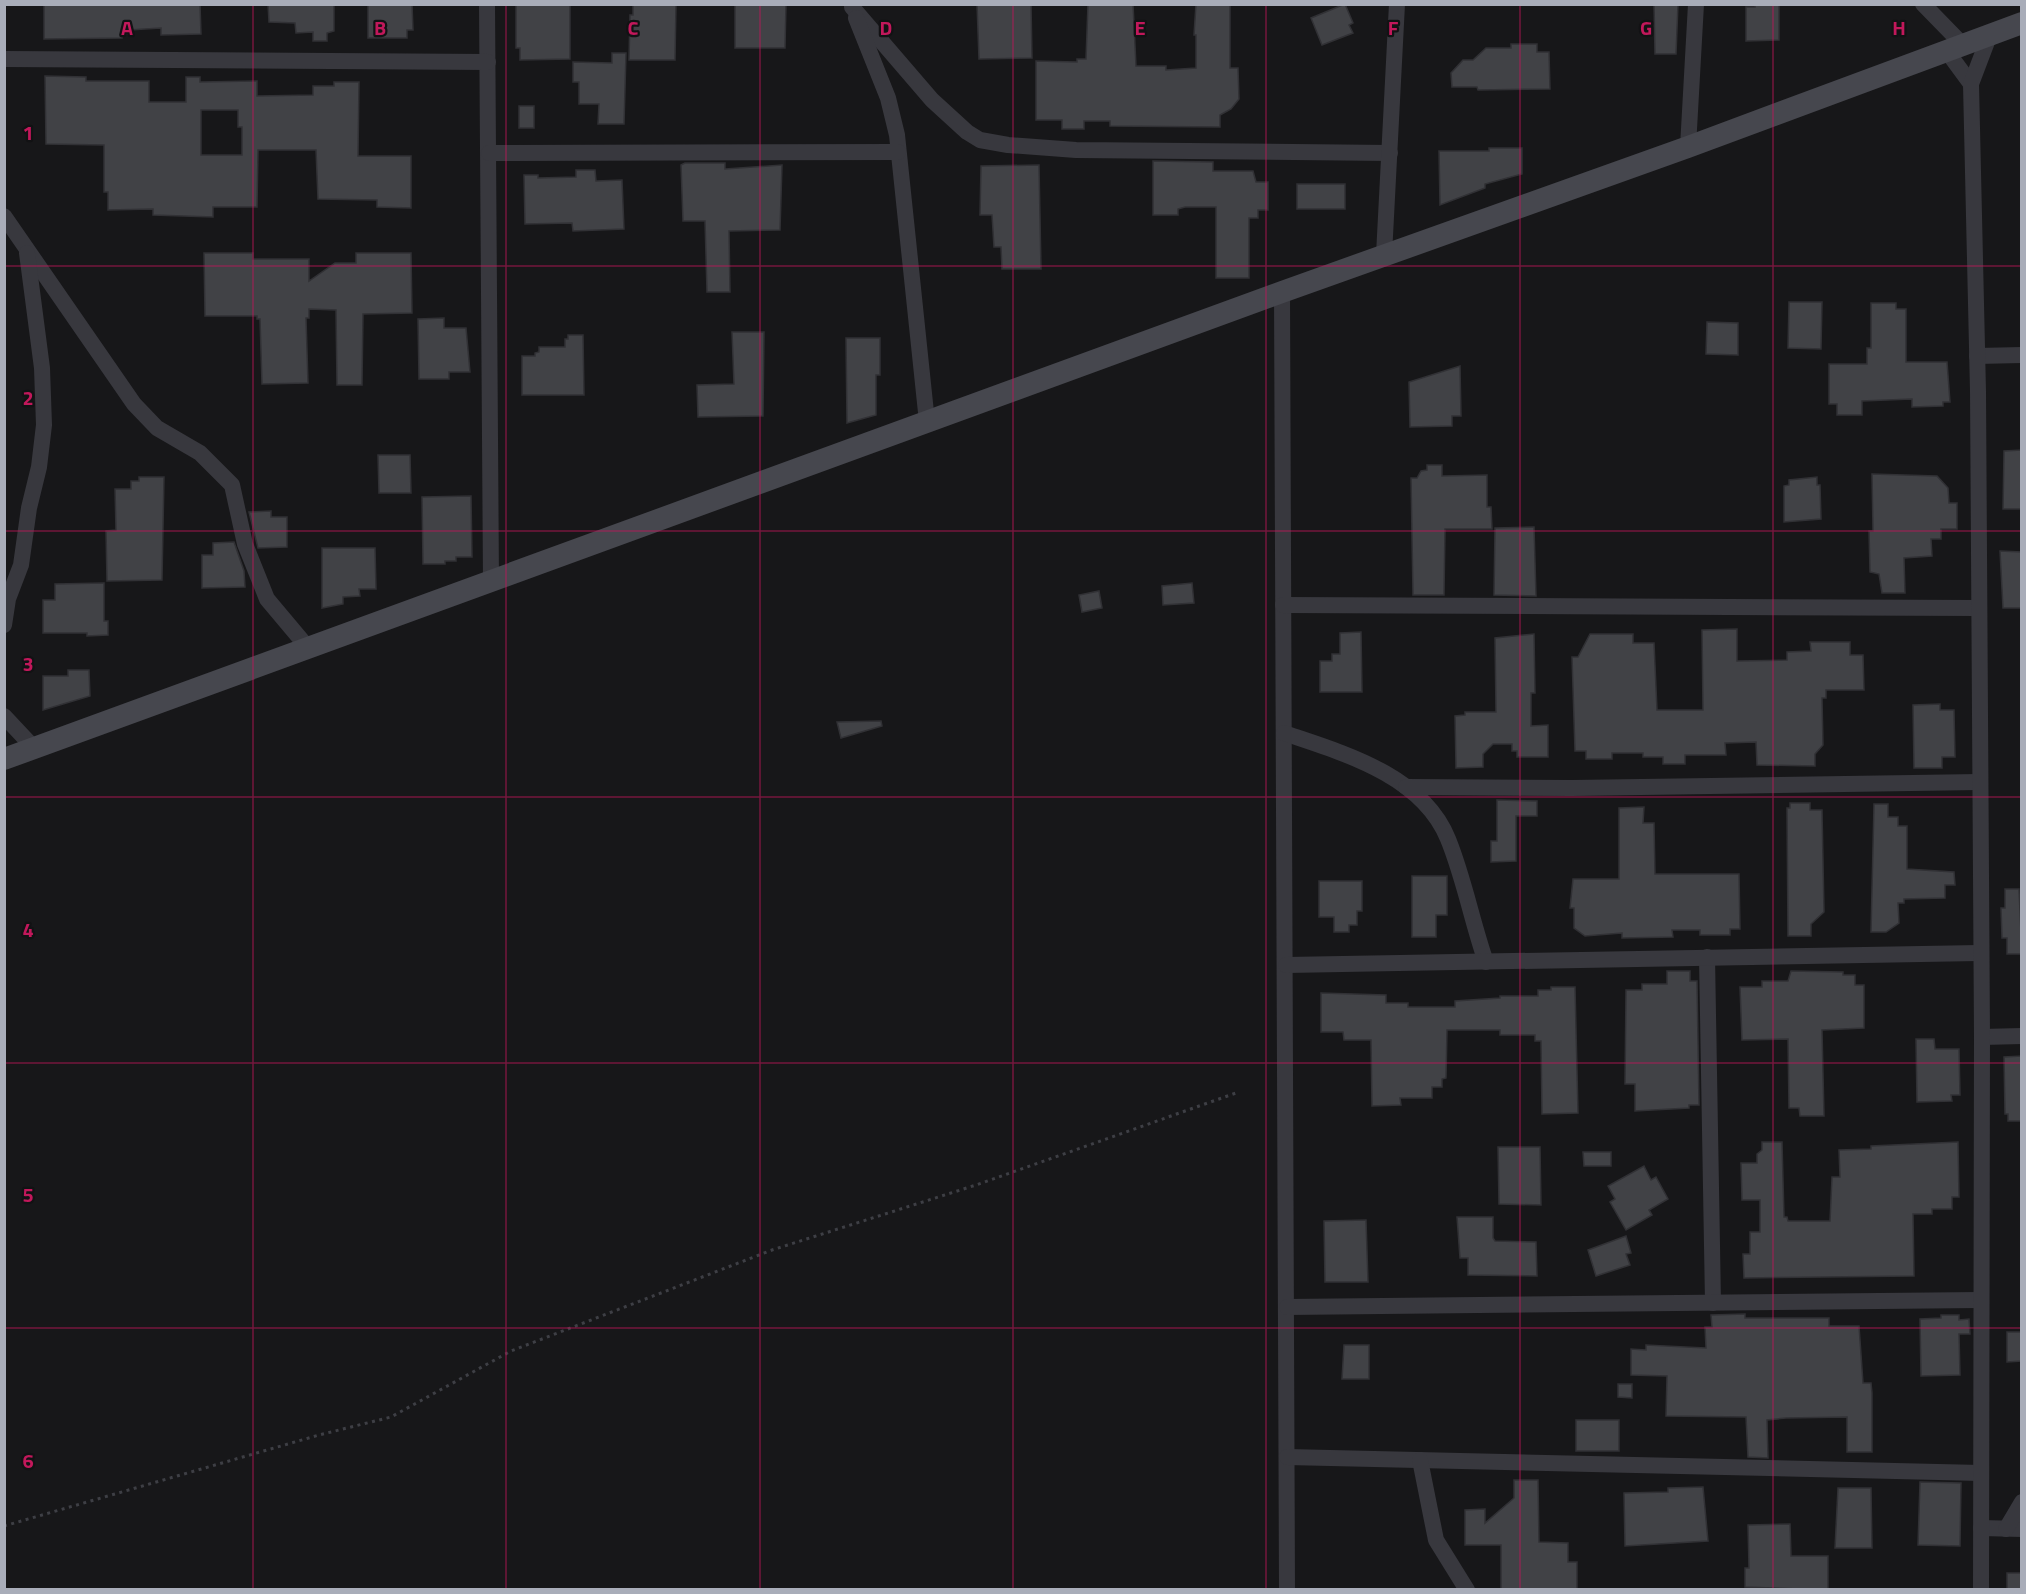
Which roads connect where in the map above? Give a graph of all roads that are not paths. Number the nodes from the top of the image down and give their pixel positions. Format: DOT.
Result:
graph roads {
  1 [pos="487,4"];
  2 [pos="1398,4"];
  3 [pos="1696,4"];
  4 [pos="1923,4"];
  5 [pos="852,6"];
  6 [pos="2022,23"];
  7 [pos="1990,34"];
  8 [pos="1954,47"];
  9 [pos="4,59"];
  10 [pos="488,62"];
  11 [pos="1971,84"];
  12 [pos="1688,147"];
  13 [pos="898,152"];
  14 [pos="489,153"];
  15 [pos="1390,153"];
  16 [pos="4,216"];
  17 [pos="17,243"];
  18 [pos="1384,255"];
  19 [pos="1282,291"];
  20 [pos="2022,355"];
  21 [pos="1977,356"];
  22 [pos="927,422"];
  23 [pos="491,582"];
  24 [pos="1283,605"];
  25 [pos="1978,608"];
  26 [pos="4,624"];
  27 [pos="309,648"];
  28 [pos="4,716"];
  29 [pos="1284,732"];
  30 [pos="34,748"];
  31 [pos="4,759"];
  32 [pos="1979,782"];
  33 [pos="1406,787"];
  34 [pos="1979,953"];
  35 [pos="1707,957"];
  36 [pos="1486,962"];
  37 [pos="1286,965"];
  38 [pos="1982,1036"];
  39 [pos="2022,1036"];
  40 [pos="1980,1300"];
  41 [pos="1713,1303"];
  42 [pos="1287,1307"];
  43 [pos="1287,1457"];
  44 [pos="1420,1460"];
  45 [pos="1981,1473"];
  46 [pos="2022,1502"];
  47 [pos="1981,1528"];
  48 [pos="2014,1529"];
  49 [pos="1287,1590"];
  50 [pos="1467,1590"];
  51 [pos="1981,1590"];
  1 -- 10 [label="street"];
  2 -- 15 [label="street"];
  3 -- 12 [label="street"];
  4 -- 8 [label="street"];
  5 -- 13 [label="street"];
  5 -- 15 [label="street"];
  6 -- 7 [label="street"];
  7 -- 8 [label="street"];
  7 -- 11 [label="street"];
  8 -- 11 [label="street"];
  8 -- 12 [label="street"];
  9 -- 10 [label="street"];
  10 -- 14 [label="street"];
  11 -- 21 [label="street"];
  12 -- 18 [label="street"];
  13 -- 14 [label="street"];
  13 -- 22 [label="street"];
  14 -- 23 [label="street"];
  15 -- 18 [label="street"];
  16 -- 17 [label="street"];
  17 -- 26 [label="street"];
  17 -- 27 [label="street"];
  18 -- 19 [label="street"];
  19 -- 22 [label="street"];
  19 -- 24 [label="street"];
  20 -- 21 [label="street"];
  21 -- 25 [label="street"];
  22 -- 23 [label="street"];
  23 -- 27 [label="street"];
  24 -- 25 [label="street"];
  24 -- 29 [label="street"];
  25 -- 32 [label="street"];
  27 -- 30 [label="street"];
  28 -- 30 [label="street"];
  29 -- 33 [label="street"];
  29 -- 37 [label="street"];
  30 -- 31 [label="street"];
  32 -- 33 [label="street"];
  32 -- 34 [label="street"];
  33 -- 36 [label="street"];
  34 -- 35 [label="street"];
  34 -- 38 [label="street"];
  35 -- 36 [label="street"];
  35 -- 41 [label="street"];
  36 -- 37 [label="street"];
  37 -- 42 [label="street"];
  38 -- 39 [label="street"];
  38 -- 40 [label="street"];
  40 -- 41 [label="street"];
  40 -- 45 [label="street"];
  41 -- 42 [label="street"];
  42 -- 43 [label="street"];
  43 -- 44 [label="street"];
  43 -- 49 [label="street"];
  44 -- 45 [label="street"];
  44 -- 50 [label="street"];
  45 -- 47 [label="street"];
  46 -- 48 [label="street"];
  47 -- 48 [label="street"];
  47 -- 51 [label="street"];
}
